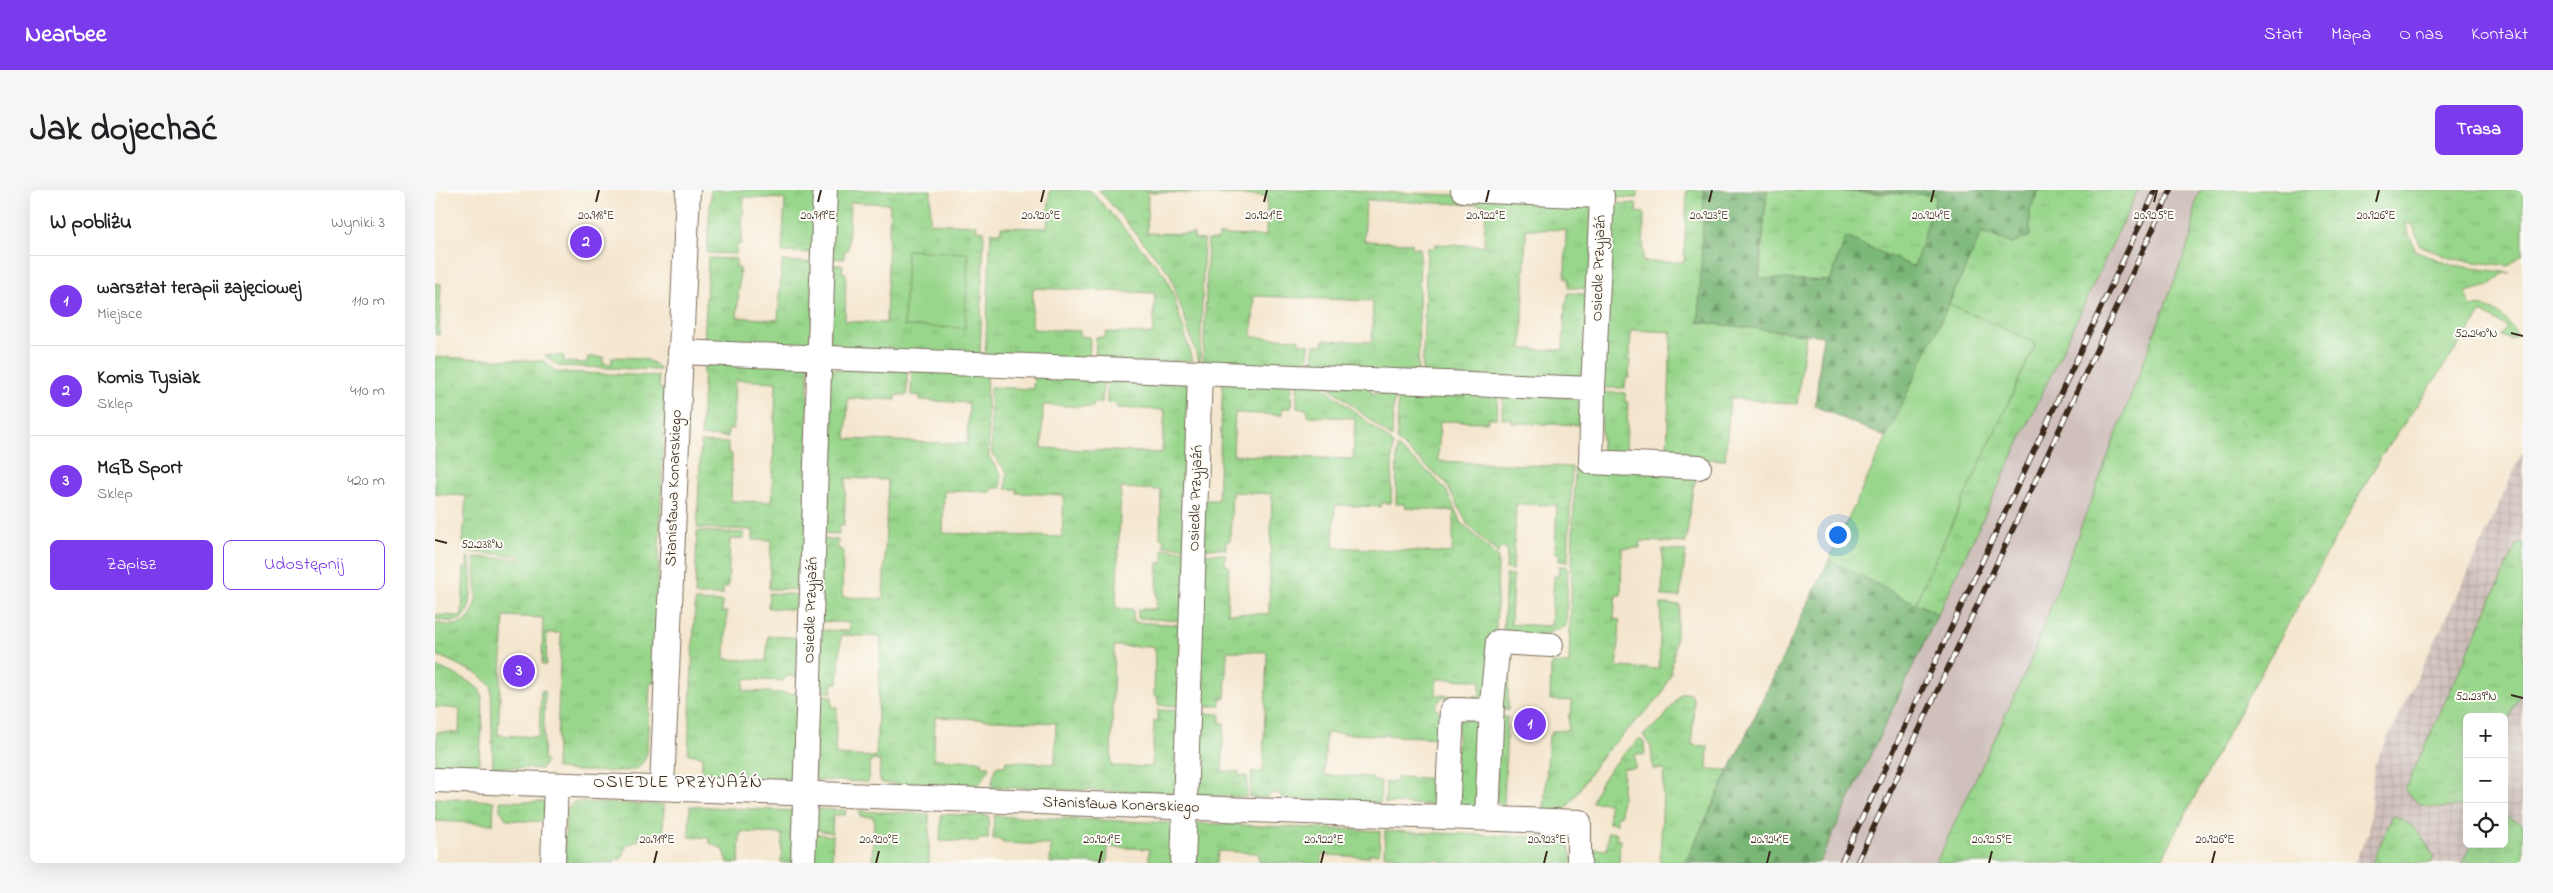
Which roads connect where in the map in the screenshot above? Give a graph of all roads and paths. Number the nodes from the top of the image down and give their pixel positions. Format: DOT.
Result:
graph roads {
  1 [pos="688,190"];
  2 [pos="825,190"];
  3 [pos="1463,190"];
  4 [pos="680,352"];
  5 [pos="819,358"];
  6 [pos="1201,372"];
  7 [pos="1593,389"];
  8 [pos="1699,467"];
  9 [pos="1551,645"];
  10 [pos="1491,711"];
  11 [pos="435,780"];
  12 [pos="556,785"];
  13 [pos="662,787"];
  14 [pos="806,794"];
  15 [pos="1184,807"];
  16 [pos="1447,817"];
  17 [pos="1487,818"];
  18 [pos="553,863"];
  19 [pos="803,863"];
  20 [pos="1183,863"];
  21 [pos="1579,863"];
  1 -- 4 [label="street, Stanisława Konarskiego"];
  2 -- 5 [label="street, Osiedle Przyjaźń"];
  3 -- 7 [label="street, Osiedle Przyjaźń"];
  4 -- 5 [label="street"];
  4 -- 13 [label="street, Stanisława Konarskiego"];
  5 -- 6 [label="street"];
  5 -- 14 [label="street, Osiedle Przyjaźń"];
  6 -- 7 [label="street"];
  6 -- 15 [label="street, Osiedle Przyjaźń"];
  7 -- 8 [label="street, Osiedle Przyjaźń"];
  9 -- 10 [label="street"];
  10 -- 16 [label="street"];
  10 -- 17 [label="street"];
  11 -- 12 [label="street, Stanisława Konarskiego"];
  12 -- 13 [label="street, Stanisława Konarskiego"];
  12 -- 18 [label="street"];
  13 -- 14 [label="street, Stanisława Konarskiego"];
  14 -- 15 [label="street, Stanisława Konarskiego"];
  14 -- 19 [label="street, Osiedle Przyjaźń"];
  15 -- 16 [label="street, Stanisława Konarskiego"];
  15 -- 20 [label="street, Osiedle Przyjaźń"];
  16 -- 17 [label="street, Stanisława Konarskiego"];
  17 -- 21 [label="street, Stanisława Konarskiego"];
}
